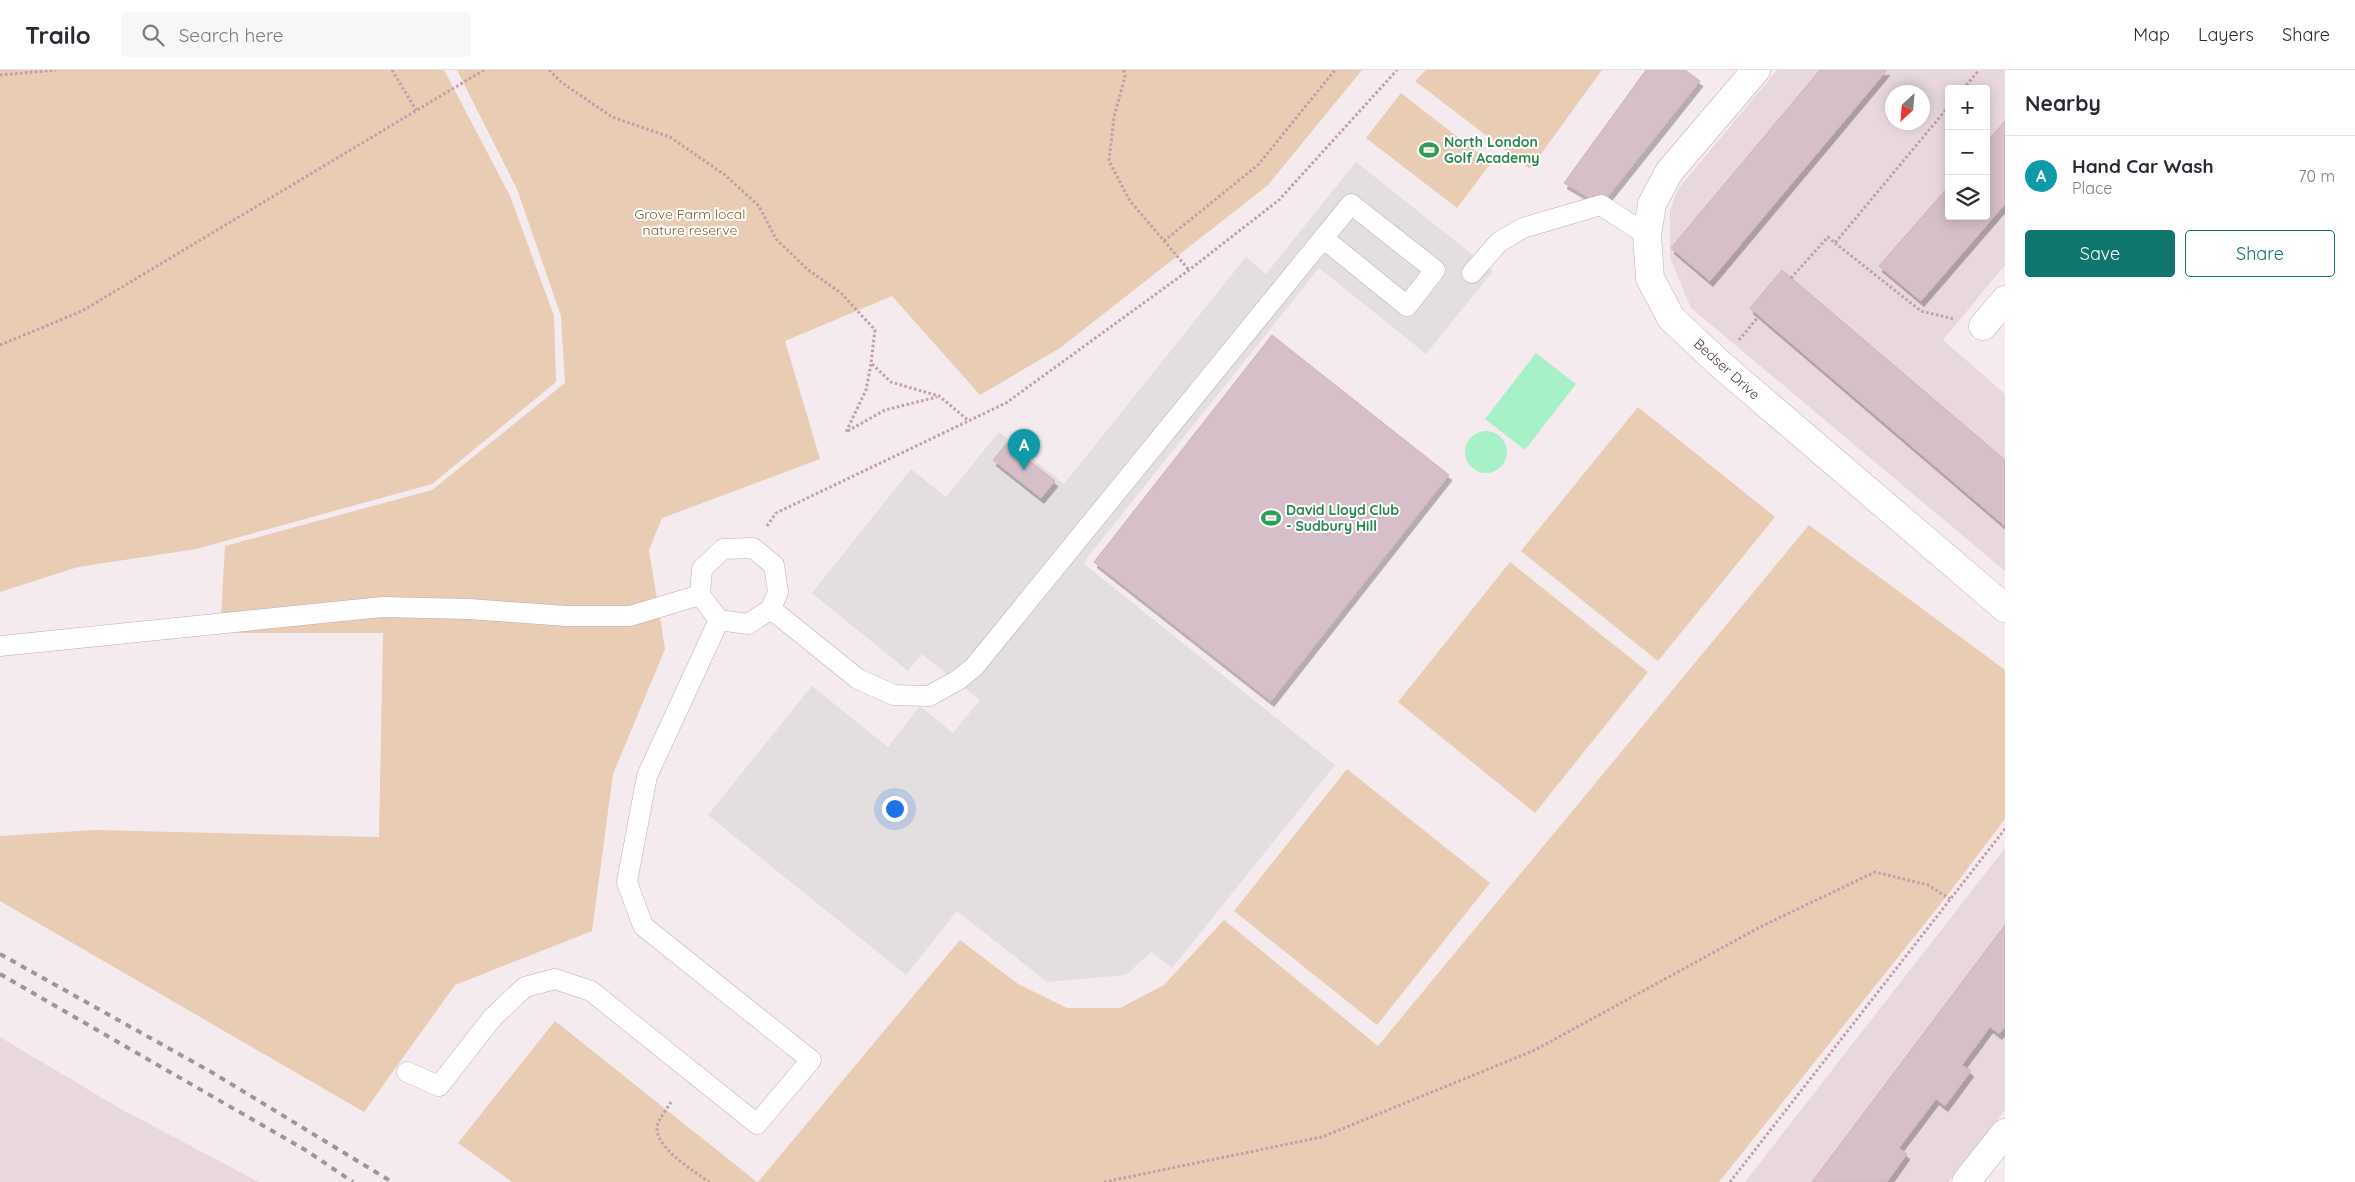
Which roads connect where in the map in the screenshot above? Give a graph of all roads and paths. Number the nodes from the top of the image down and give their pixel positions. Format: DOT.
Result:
graph roads {
  1 [pos="56,70"];
  2 [pos="392,70"];
  3 [pos="484,70"];
  4 [pos="549,70"];
  5 [pos="1124,70"];
  6 [pos="1335,70"];
  7 [pos="1397,70"];
  8 [pos="1756,70"];
  9 [pos="1979,70"];
  10 [pos="0,75"];
  11 [pos="1966,85"];
  12 [pos="416,110"];
  13 [pos="1945,111"];
  14 [pos="1647,234"];
  15 [pos="1323,238"];
  16 [pos="1164,241"];
  17 [pos="1835,243"];
  18 [pos="1189,270"];
  19 [pos="1472,273"];
  20 [pos="1791,278"];
  21 [pos="2005,300"];
  22 [pos="1983,326"];
  23 [pos="0,345"];
  24 [pos="871,363"];
  25 [pos="939,396"];
  26 [pos="969,421"];
  27 [pos="753,548"];
  28 [pos="700,595"];
  29 [pos="2005,608"];
  30 [pos="771,609"];
  31 [pos="719,620"];
  32 [pos="0,646"];
  33 [pos="2005,829"];
  34 [pos="1950,899"];
  35 [pos="407,1072"];
  36 [pos="670,1102"];
  37 [pos="2005,1132"];
  38 [pos="709,1182"];
  39 [pos="1104,1182"];
  40 [pos="1730,1182"];
  41 [pos="1966,1182"];
  1 -- 10 [label="path"];
  2 -- 12 [label="path"];
  3 -- 12 [label="path"];
  4 -- 24 [label="path"];
  5 -- 16 [label="path"];
  6 -- 16 [label="path"];
  7 -- 18 [label="path"];
  8 -- 14 [label="street, Bedser Drive"];
  9 -- 11 [label="path"];
  12 -- 23 [label="path"];
  13 -- 17 [label="path"];
  14 -- 19 [label="lane"];
  14 -- 29 [label="street, Bedser Drive"];
  15 -- 15 [label="lane"];
  15 -- 30 [label="lane"];
  16 -- 18 [label="path"];
  17 -- 20 [label="path"];
  17 -- 22 [label="path"];
  18 -- 26 [label="path"];
  21 -- 22 [label="street"];
  24 -- 25 [label="path"];
  24 -- 25 [label="path"];
  25 -- 26 [label="path"];
  26 -- 27 [label="path"];
  27 -- 28 [label="lane"];
  27 -- 30 [label="lane"];
  28 -- 31 [label="lane"];
  28 -- 32 [label="lane"];
  30 -- 31 [label="lane"];
  31 -- 35 [label="lane"];
  33 -- 34 [label="path"];
  34 -- 39 [label="path"];
  34 -- 40 [label="path"];
  36 -- 38 [label="path"];
  37 -- 41 [label="street"];
}
